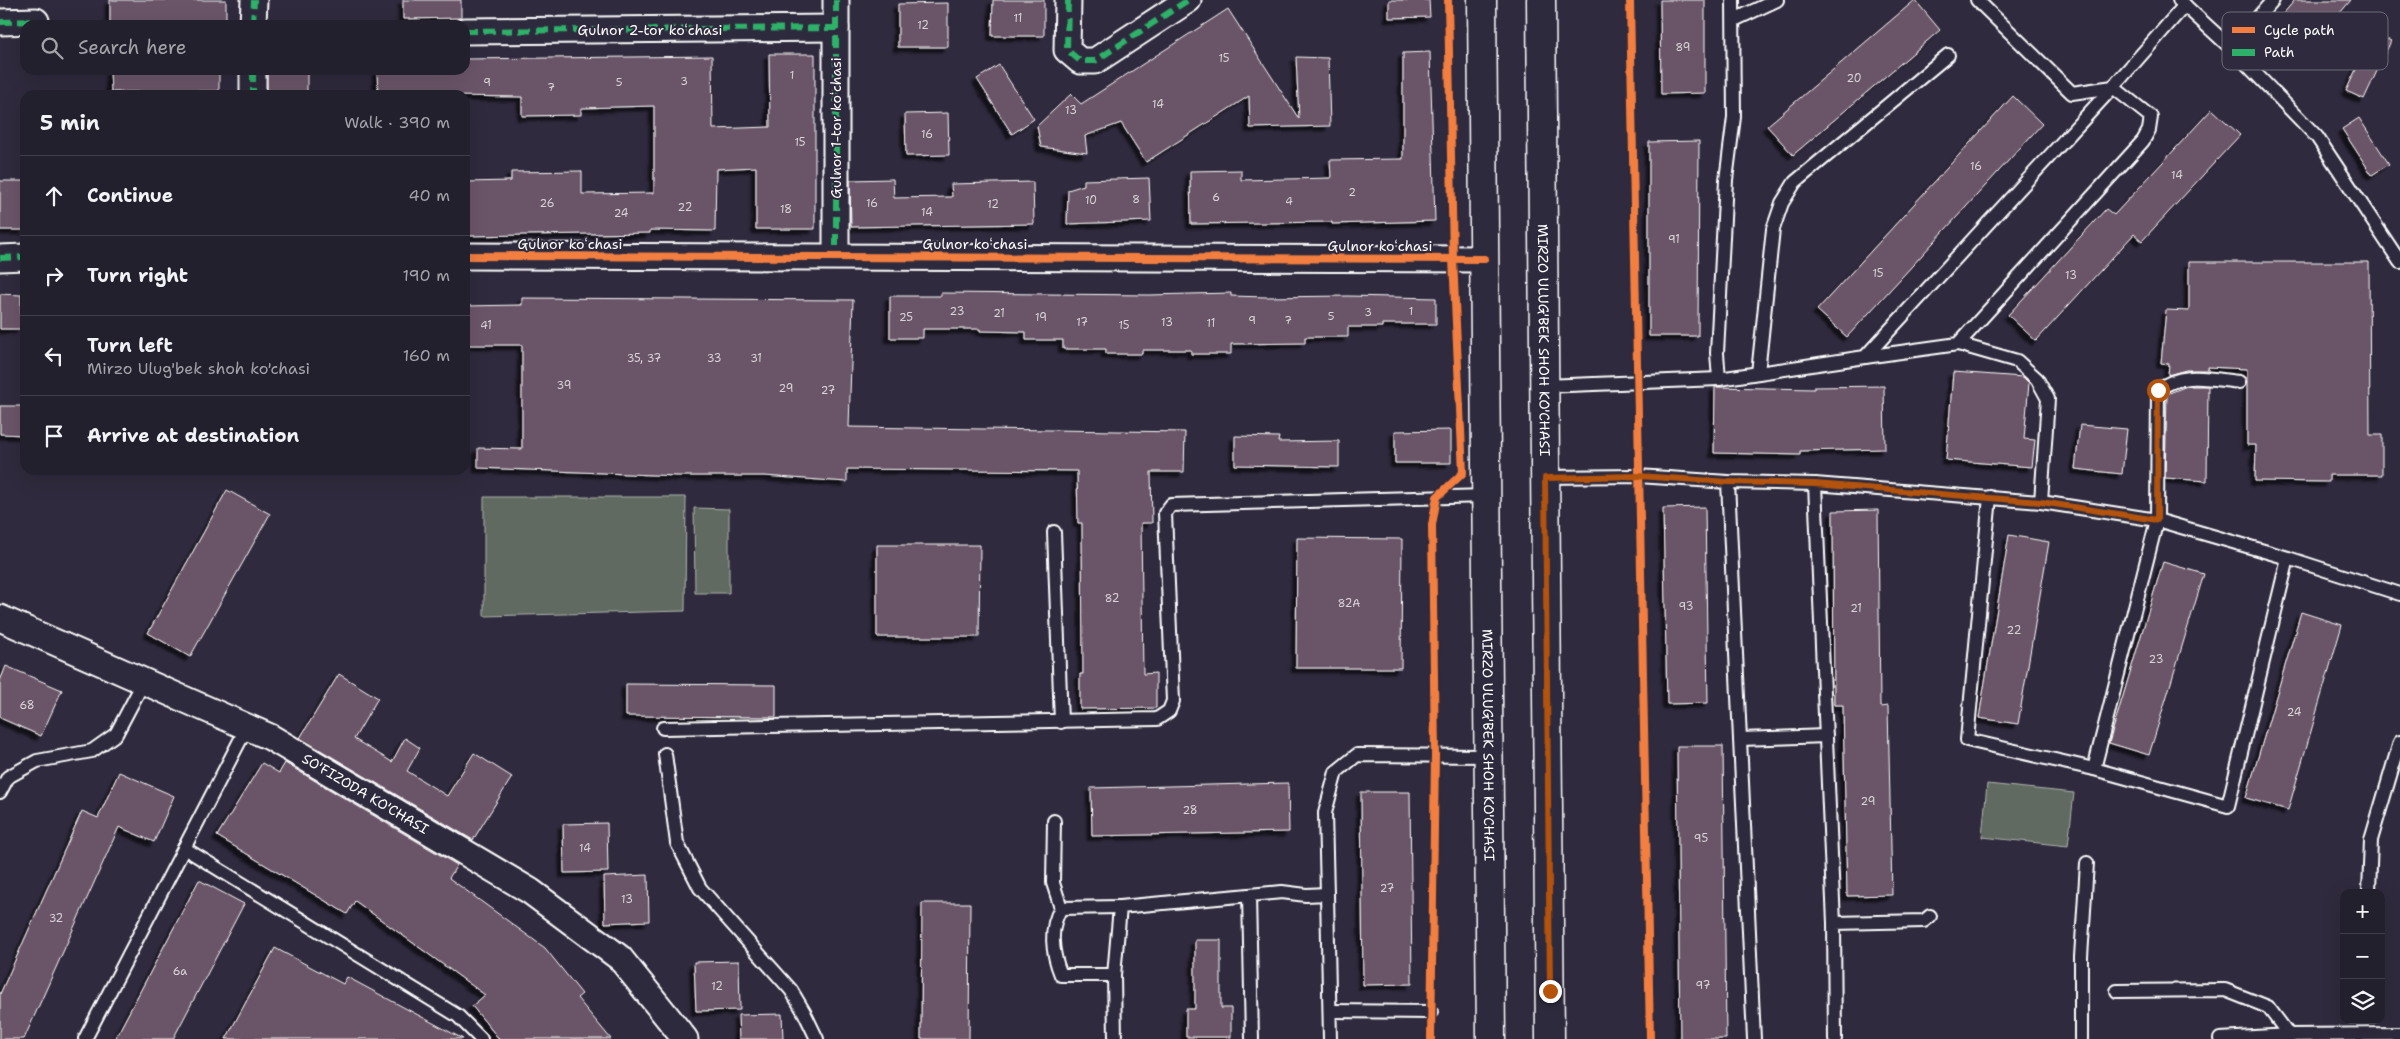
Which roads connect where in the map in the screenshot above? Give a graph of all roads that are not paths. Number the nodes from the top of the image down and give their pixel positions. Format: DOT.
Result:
graph roads {
  1 [pos="254,0"];
  2 [pos="836,0"];
  3 [pos="1068,0"];
  4 [pos="1188,0"];
  5 [pos="1482,0"];
  6 [pos="1541,0"];
  7 [pos="1733,0"];
  8 [pos="1777,0"];
  9 [pos="1977,0"];
  10 [pos="2273,0"];
  11 [pos="2182,2"];
  12 [pos="2262,12"];
  13 [pos="253,20"];
  14 [pos="1734,20"];
  15 [pos="20,21"];
  16 [pos="0,22"];
  17 [pos="836,28"];
  18 [pos="470,31"];
  19 [pos="2222,40"];
  20 [pos="1948,55"];
  21 [pos="2252,70"];
  22 [pos="253,75"];
  23 [pos="2113,87"];
  24 [pos="253,90"];
  25 [pos="470,256"];
  26 [pos="836,256"];
  27 [pos="0,258"];
  28 [pos="20,258"];
  29 [pos="1484,259"];
  30 [pos="2400,262"];
  31 [pos="1958,344"];
  32 [pos="1864,357"];
  33 [pos="1758,373"];
  34 [pos="1719,379"];
  35 [pos="2239,382"];
  36 [pos="1544,386"];
  37 [pos="1545,478"];
  38 [pos="1728,482"];
  39 [pos="1815,484"];
  40 [pos="1486,496"];
  41 [pos="1990,497"];
  42 [pos="2041,502"];
  43 [pos="2157,520"];
  44 [pos="1054,532"];
  45 [pos="2288,558"];
  46 [pos="2400,594"];
  47 [pos="0,618"];
  48 [pos="144,681"];
  49 [pos="1061,722"];
  50 [pos="247,727"];
  51 [pos="663,728"];
  52 [pos="1826,736"];
  53 [pos="1740,739"];
  54 [pos="2400,742"];
  55 [pos="665,754"];
  56 [pos="1488,756"];
  57 [pos="2094,769"];
  58 [pos="0,792"];
  59 [pos="1054,821"];
  60 [pos="184,848"];
  61 [pos="2087,863"];
  62 [pos="2369,889"];
  63 [pos="1327,894"];
  64 [pos="1248,895"];
  65 [pos="1120,907"];
  66 [pos="1061,908"];
  67 [pos="1930,916"];
  68 [pos="1834,923"];
  69 [pos="1114,975"];
  70 [pos="2117,991"];
  71 [pos="1330,1011"];
  72 [pos="1431,1012"];
  73 [pos="2400,1034"];
  74 [pos="2289,1037"];
  75 [pos="85,1039"];
  76 [pos="481,1039"];
  77 [pos="686,1039"];
  78 [pos="817,1039"];
  79 [pos="1115,1039"];
  80 [pos="1252,1039"];
  81 [pos="1330,1039"];
  82 [pos="1491,1039"];
  83 [pos="1550,1039"];
  84 [pos="1754,1039"];
  85 [pos="1835,1039"];
  86 [pos="2081,1039"];
  87 [pos="2220,1039"];
  1 -- 13 [label="street"];
  2 -- 17 [label="street, Gulnor 1-tor koʻchasi"];
  3 -- 4 [label="street"];
  5 -- 29 [label="main road, MIRZO ULUG'BEK SHOH KO'CHASI"];
  6 -- 36 [label="main road, MIRZO ULUG'BEK SHOH KO'CHASI"];
  7 -- 14 [label="lane"];
  8 -- 14 [label="lane"];
  9 -- 23 [label="lane"];
  10 -- 12 [label="lane"];
  11 -- 19 [label="lane"];
  11 -- 23 [label="lane"];
  14 -- 34 [label="lane"];
  15 -- 16 [label="street"];
  17 -- 18 [label="street, Gulnor 2-tor koʻchasi"];
  17 -- 26 [label="street, Gulnor 1-tor koʻchasi"];
  20 -- 33 [label="lane"];
  21 -- 30 [label="lane"];
  22 -- 24 [label="street"];
  23 -- 31 [label="lane"];
  23 -- 32 [label="lane"];
  25 -- 26 [label="street, Gulnor koʻchasi"];
  26 -- 29 [label="street, Gulnor koʻchasi"];
  27 -- 28 [label="street"];
  29 -- 40 [label="main road, MIRZO ULUG'BEK SHOH KO'CHASI"];
  31 -- 32 [label="lane"];
  31 -- 42 [label="lane"];
  32 -- 33 [label="lane"];
  33 -- 34 [label="lane"];
  34 -- 36 [label="lane"];
  35 -- 43 [label="lane"];
  36 -- 37 [label="main road, MIRZO ULUG'BEK SHOH KO'CHASI"];
  37 -- 38 [label="lane"];
  37 -- 83 [label="main road, MIRZO ULUG'BEK SHOH KO'CHASI"];
  38 -- 39 [label="lane"];
  38 -- 53 [label="lane"];
  39 -- 41 [label="lane"];
  39 -- 52 [label="lane"];
  40 -- 49 [label="lane"];
  40 -- 56 [label="main road, MIRZO ULUG'BEK SHOH KO'CHASI"];
  41 -- 42 [label="lane"];
  41 -- 57 [label="lane"];
  42 -- 43 [label="lane"];
  43 -- 45 [label="lane"];
  43 -- 57 [label="lane"];
  44 -- 49 [label="lane"];
  45 -- 46 [label="lane"];
  45 -- 57 [label="lane"];
  47 -- 48 [label="street, SO'FIZODA KO'CHASI"];
  48 -- 50 [label="street, SO'FIZODA KO'CHASI"];
  48 -- 58 [label="lane"];
  49 -- 51 [label="lane"];
  50 -- 60 [label="lane"];
  50 -- 77 [label="street, SO'FIZODA KO'CHASI"];
  52 -- 53 [label="lane"];
  52 -- 68 [label="lane"];
  53 -- 84 [label="lane"];
  54 -- 62 [label="lane"];
  55 -- 78 [label="lane"];
  56 -- 63 [label="lane"];
  56 -- 82 [label="main road, MIRZO ULUG'BEK SHOH KO'CHASI"];
  59 -- 66 [label="lane"];
  60 -- 75 [label="lane"];
  60 -- 76 [label="lane"];
  61 -- 86 [label="lane"];
  63 -- 64 [label="lane"];
  63 -- 71 [label="lane"];
  64 -- 65 [label="lane"];
  64 -- 80 [label="lane"];
  65 -- 66 [label="lane"];
  65 -- 69 [label="lane"];
  66 -- 69 [label="lane"];
  67 -- 68 [label="lane"];
  68 -- 85 [label="lane"];
  69 -- 79 [label="lane"];
  70 -- 74 [label="lane"];
  71 -- 72 [label="lane"];
  71 -- 81 [label="lane"];
  73 -- 74 [label="lane"];
  74 -- 87 [label="lane"];
}
